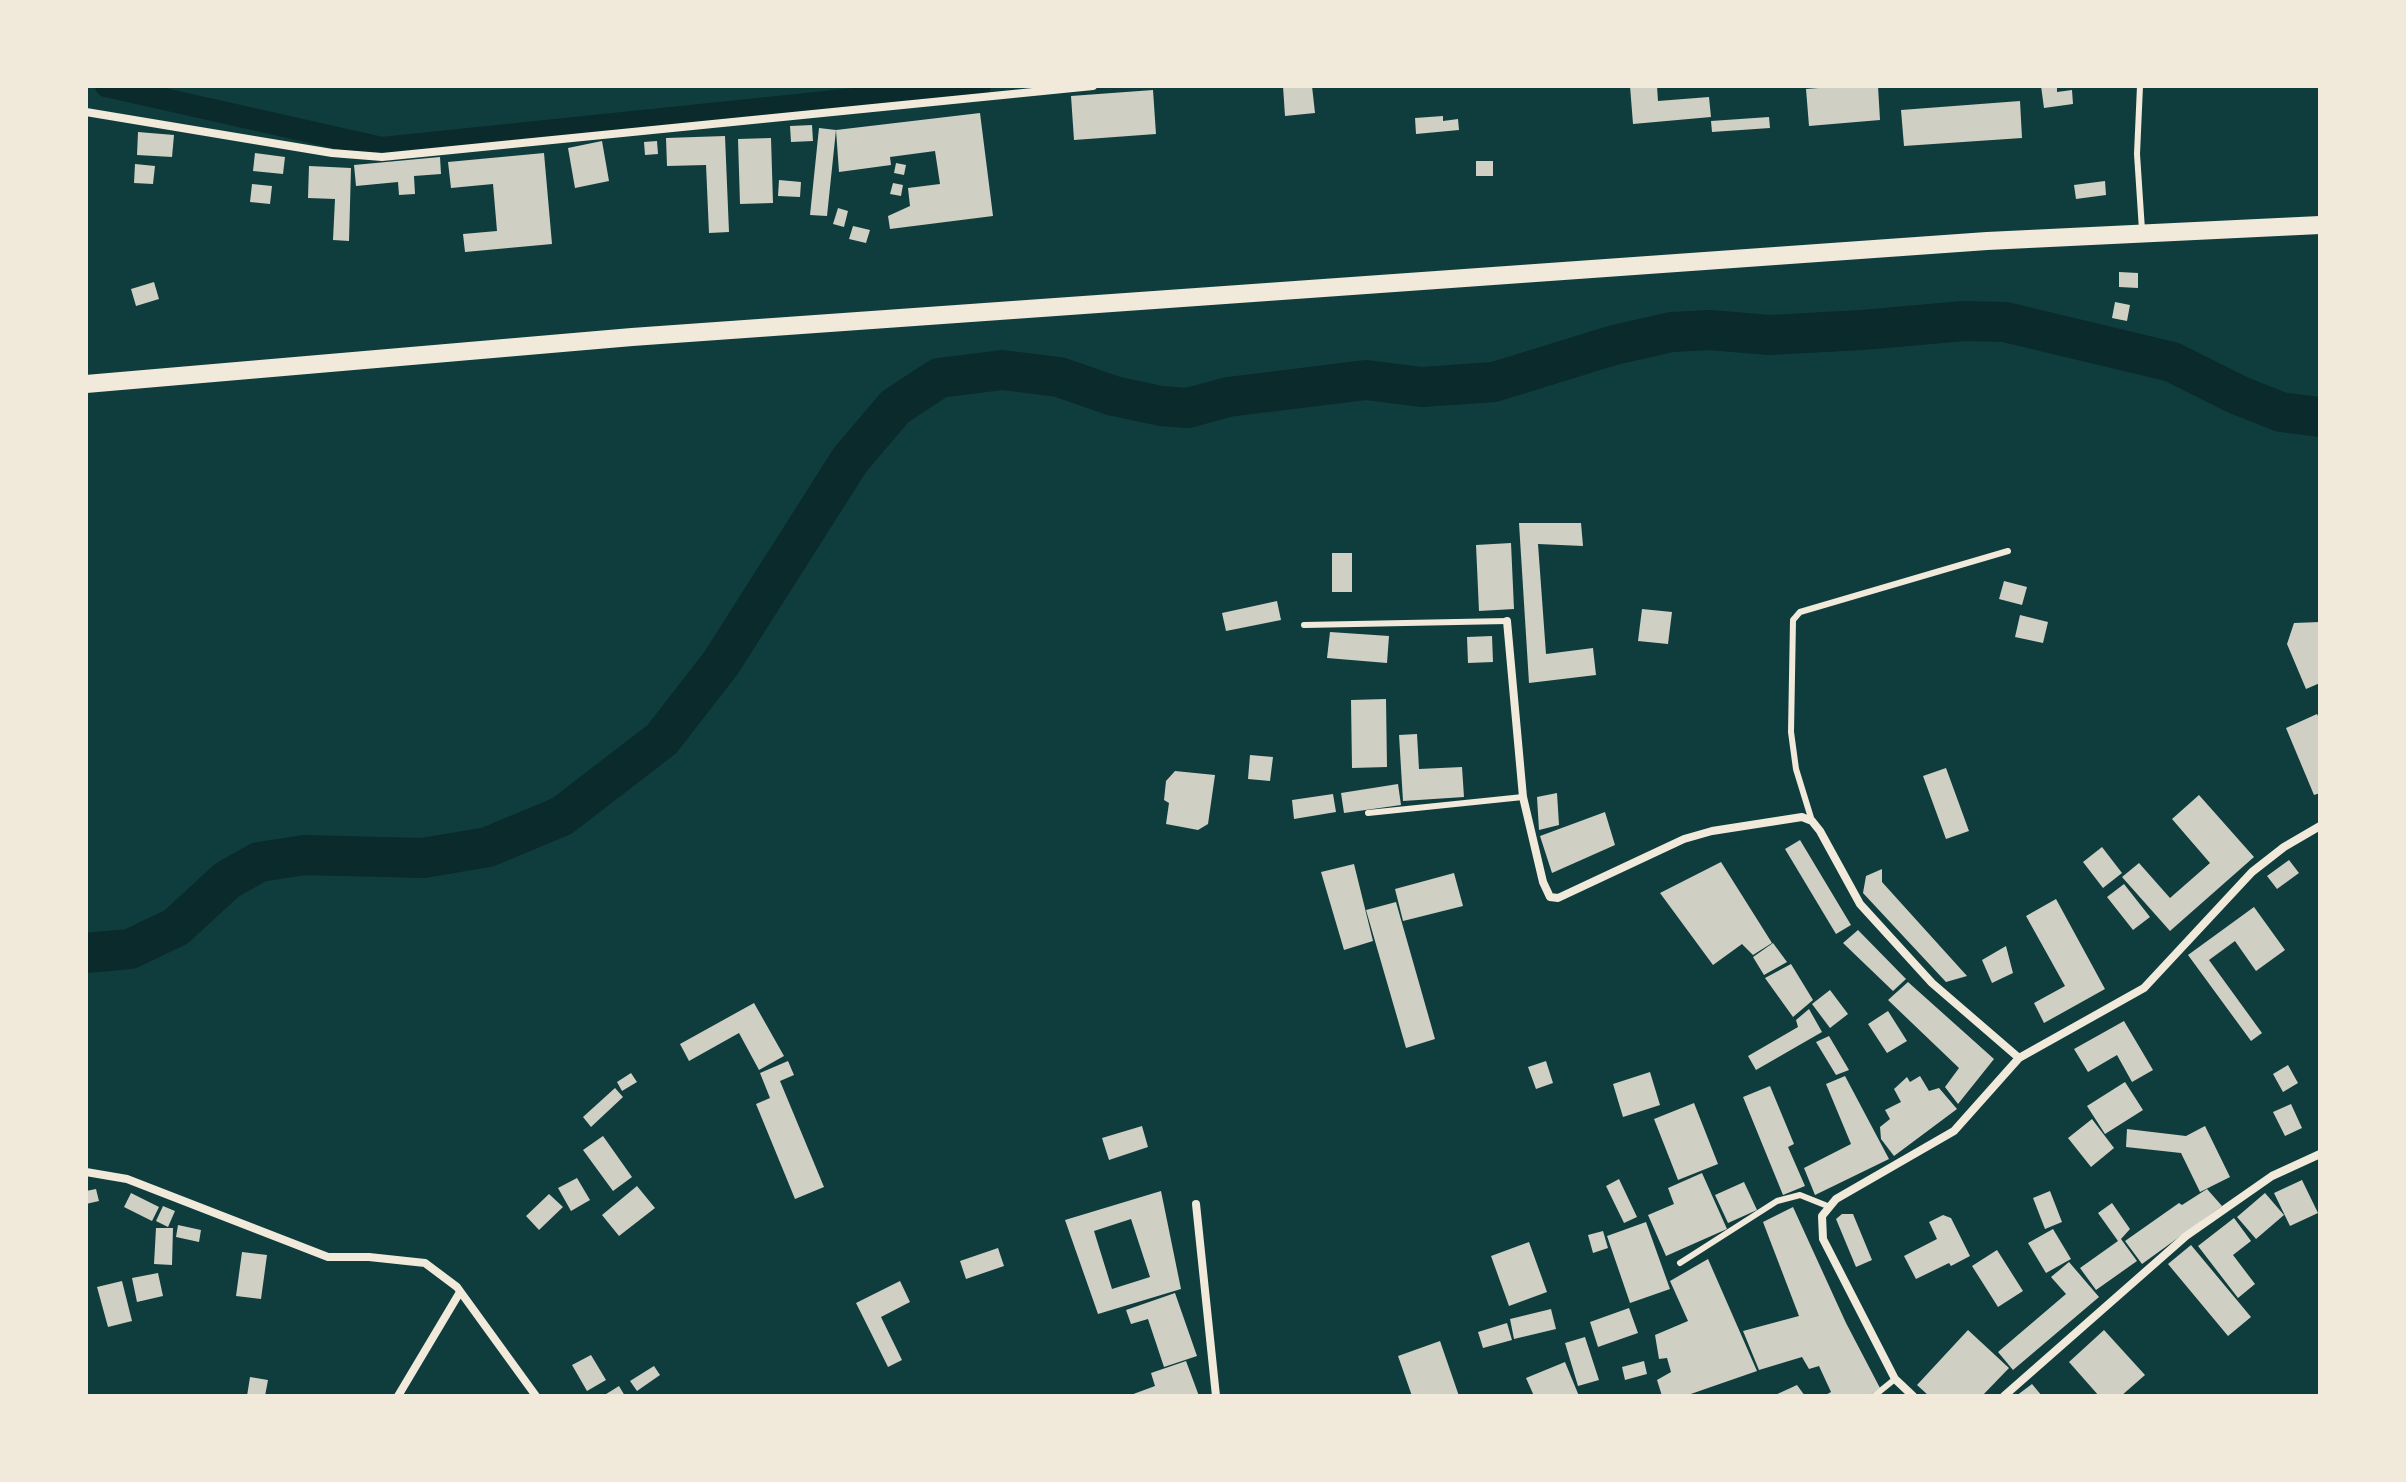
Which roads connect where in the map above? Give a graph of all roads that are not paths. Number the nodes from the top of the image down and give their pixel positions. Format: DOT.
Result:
graph roads {
  1 [pos="1093,86"];
  2 [pos="2140,86"];
  3 [pos="86,112"];
  4 [pos="2320,225"];
  5 [pos="2143,233"];
  6 [pos="86,384"];
  7 [pos="2008,551"];
  8 [pos="1507,621"];
  9 [pos="1304,625"];
  10 [pos="1523,797"];
  11 [pos="1368,813"];
  12 [pos="1812,821"];
  13 [pos="2320,826"];
  14 [pos="2019,1058"];
  15 [pos="2320,1154"];
  16 [pos="86,1172"];
  17 [pos="1196,1204"];
  18 [pos="1830,1207"];
  19 [pos="1680,1263"];
  20 [pos="460,1292"];
  21 [pos="1895,1379"];
  22 [pos="398,1396"];
  23 [pos="536,1396"];
  24 [pos="1216,1396"];
  25 [pos="1874,1396"];
  26 [pos="1913,1396"];
  27 [pos="2004,1396"];
  1 -- 3 [label="street"];
  2 -- 5 [label="lane"];
  4 -- 5 [label="main road"];
  5 -- 6 [label="main road"];
  7 -- 12 [label="lane"];
  8 -- 9 [label="lane"];
  8 -- 10 [label="street"];
  10 -- 11 [label="lane"];
  10 -- 12 [label="street"];
  12 -- 14 [label="street"];
  13 -- 14 [label="street"];
  14 -- 18 [label="street"];
  15 -- 27 [label="street"];
  16 -- 20 [label="street"];
  17 -- 24 [label="street"];
  18 -- 19 [label="lane"];
  18 -- 21 [label="street"];
  20 -- 22 [label="street"];
  20 -- 23 [label="street"];
  21 -- 25 [label="lane"];
  21 -- 26 [label="street"];
}
